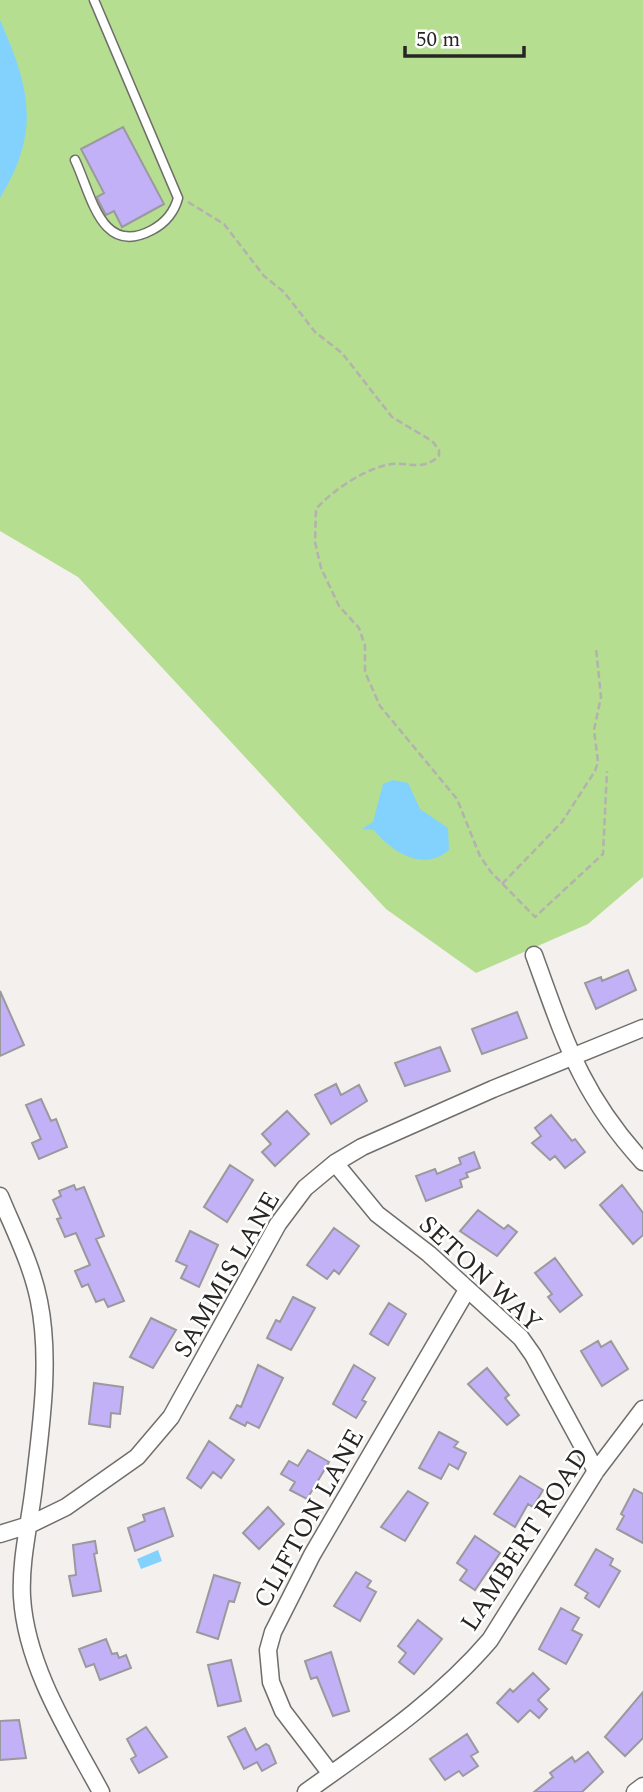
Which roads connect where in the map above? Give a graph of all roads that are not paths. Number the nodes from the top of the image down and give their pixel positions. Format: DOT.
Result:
graph roads {
  1 [pos="94,0"];
  2 [pos="75,160"];
  3 [pos="534,955"];
  4 [pos="643,1028"];
  5 [pos="571,1057"];
  6 [pos="643,1162"];
  7 [pos="335,1163"];
  8 [pos="0,1196"];
  9 [pos="467,1290"];
  10 [pos="643,1409"];
  11 [pos="596,1471"];
  12 [pos="29,1525"];
  13 [pos="0,1534"];
  14 [pos="331,1774"];
  15 [pos="643,1786"];
  16 [pos="101,1792"];
  17 [pos="306,1792"];
  18 [pos="635,1792"];
  1 -- 2 [label="lane"];
  3 -- 5 [label="street"];
  4 -- 5 [label="street, SAMMIS LANE"];
  5 -- 6 [label="street"];
  5 -- 7 [label="street, SAMMIS LANE"];
  7 -- 9 [label="street, SETON WAY"];
  7 -- 12 [label="street, SAMMIS LANE"];
  8 -- 12 [label="street"];
  9 -- 11 [label="street, SETON WAY"];
  9 -- 14 [label="street, CLIFTON LANE"];
  10 -- 11 [label="street, LAMBERT ROAD"];
  11 -- 14 [label="street, LAMBERT ROAD"];
  12 -- 13 [label="street, SAMMIS LANE"];
  12 -- 16 [label="street"];
  14 -- 17 [label="street, LAMBERT ROAD"];
  15 -- 18 [label="street"];
}
